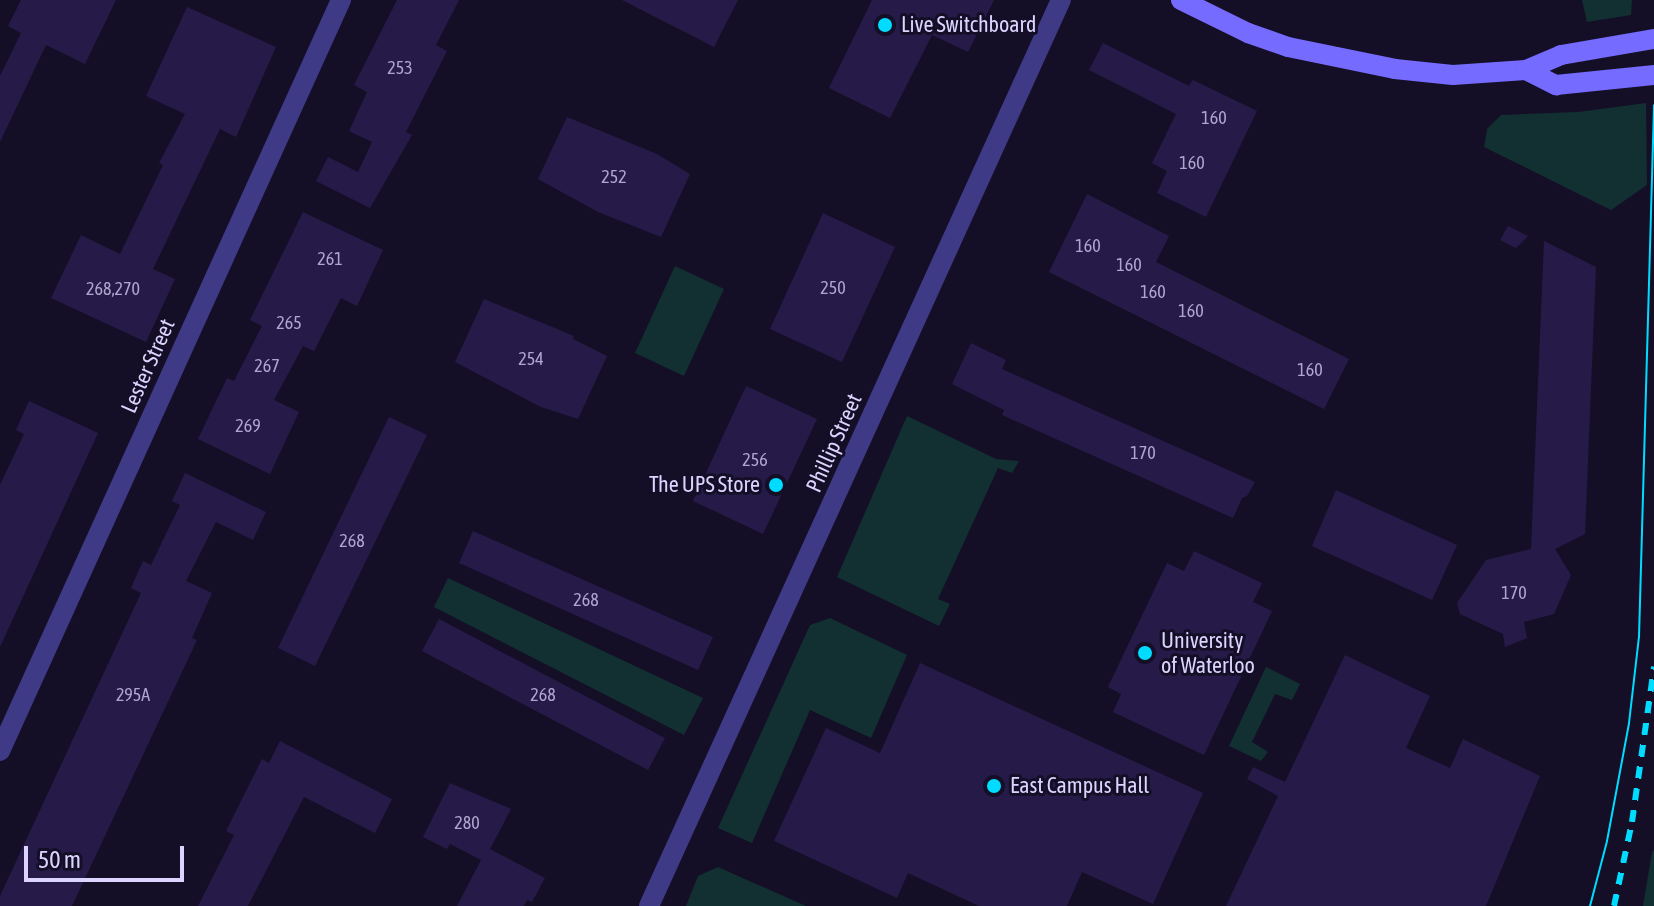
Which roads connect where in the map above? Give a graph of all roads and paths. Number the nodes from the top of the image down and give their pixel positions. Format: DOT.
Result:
graph roads {
  1 [pos="341,0"];
  2 [pos="1061,0"];
  3 [pos="1181,0"];
  4 [pos="1654,39"];
  5 [pos="1526,70"];
  6 [pos="1654,75"];
  7 [pos="8,713"];
  8 [pos="0,751"];
  9 [pos="649,906"];
  1 -- 7 [label="street, Lester Street"];
  2 -- 9 [label="street, Phillip Street"];
  3 -- 5 [label="main road"];
  4 -- 5 [label="main road"];
  5 -- 6 [label="main road"];
  7 -- 8 [label="street, Lester Street"];
}
